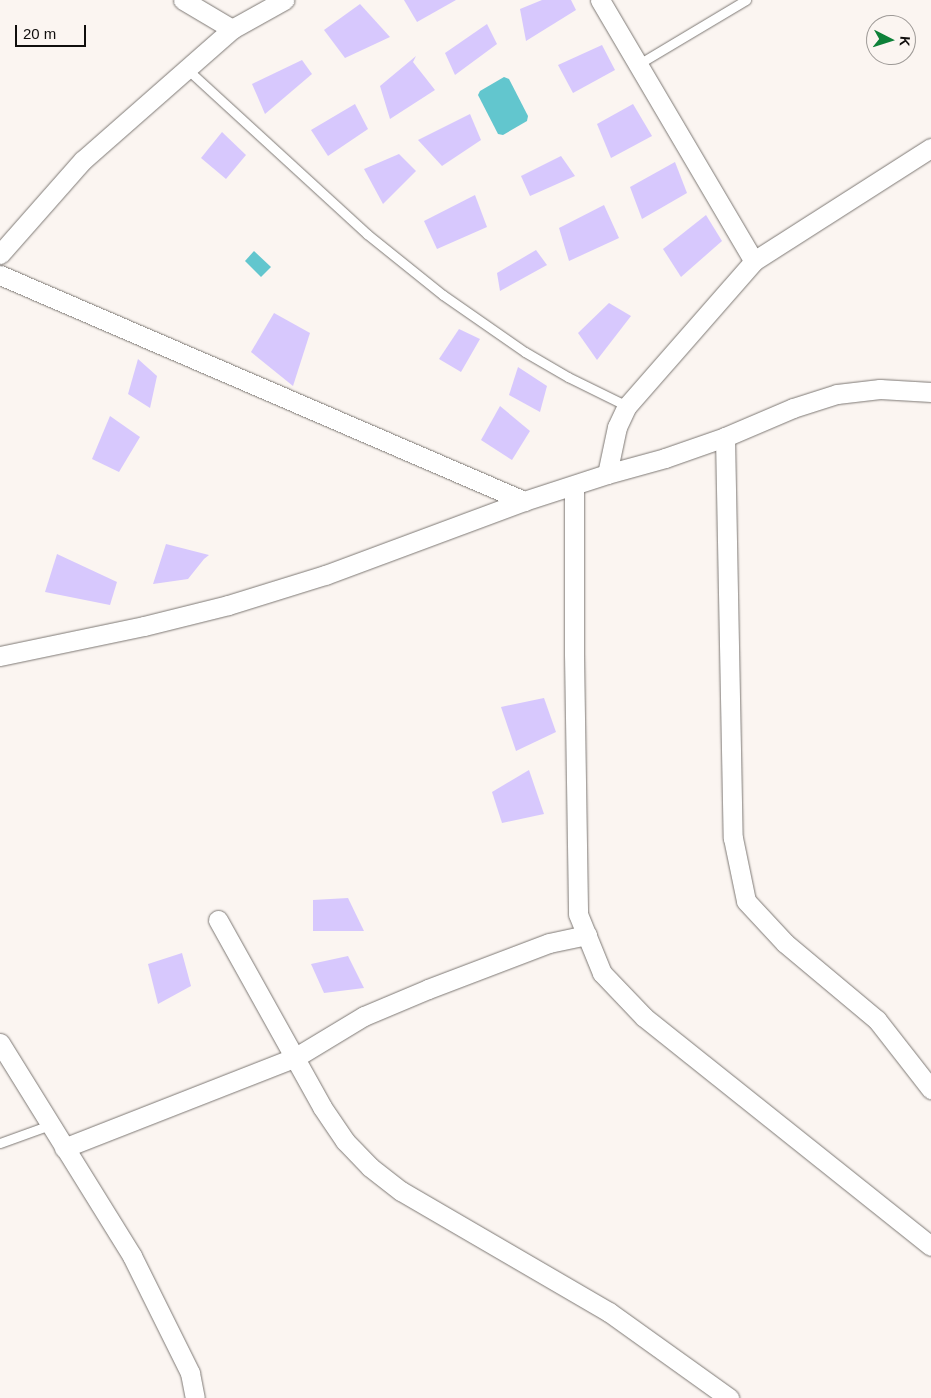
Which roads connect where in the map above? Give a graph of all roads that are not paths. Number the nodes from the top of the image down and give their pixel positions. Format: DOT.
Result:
graph roads {
  1 [pos="183,0"];
  2 [pos="284,0"];
  3 [pos="600,0"];
  4 [pos="746,0"];
  5 [pos="232,30"];
  6 [pos="637,65"];
  7 [pos="187,69"];
  8 [pos="931,148"];
  9 [pos="0,254"];
  10 [pos="754,261"];
  11 [pos="0,275"];
  12 [pos="931,392"];
  13 [pos="627,406"];
  14 [pos="725,437"];
  15 [pos="606,474"];
  16 [pos="574,486"];
  17 [pos="524,501"];
  18 [pos="0,656"];
  19 [pos="218,920"];
  20 [pos="587,935"];
  21 [pos="0,1043"];
  22 [pos="296,1057"];
  23 [pos="931,1089"];
  24 [pos="50,1125"];
  25 [pos="0,1143"];
  26 [pos="64,1148"];
  27 [pos="931,1246"];
  28 [pos="195,1398"];
  29 [pos="729,1398"];
  1 -- 5 [label="street"];
  2 -- 5 [label="street"];
  3 -- 6 [label="street"];
  4 -- 6 [label="lane"];
  5 -- 7 [label="street"];
  6 -- 10 [label="street"];
  7 -- 9 [label="street"];
  7 -- 13 [label="lane"];
  8 -- 10 [label="street"];
  10 -- 13 [label="street"];
  11 -- 17 [label="street"];
  12 -- 14 [label="street"];
  13 -- 15 [label="street"];
  14 -- 15 [label="street"];
  14 -- 23 [label="street"];
  15 -- 16 [label="street"];
  16 -- 17 [label="street"];
  16 -- 20 [label="street"];
  17 -- 18 [label="street"];
  19 -- 22 [label="street"];
  20 -- 22 [label="street"];
  20 -- 27 [label="street"];
  21 -- 24 [label="street"];
  22 -- 26 [label="street"];
  22 -- 29 [label="street"];
  24 -- 25 [label="lane"];
  24 -- 26 [label="street"];
  26 -- 28 [label="street"];
}
